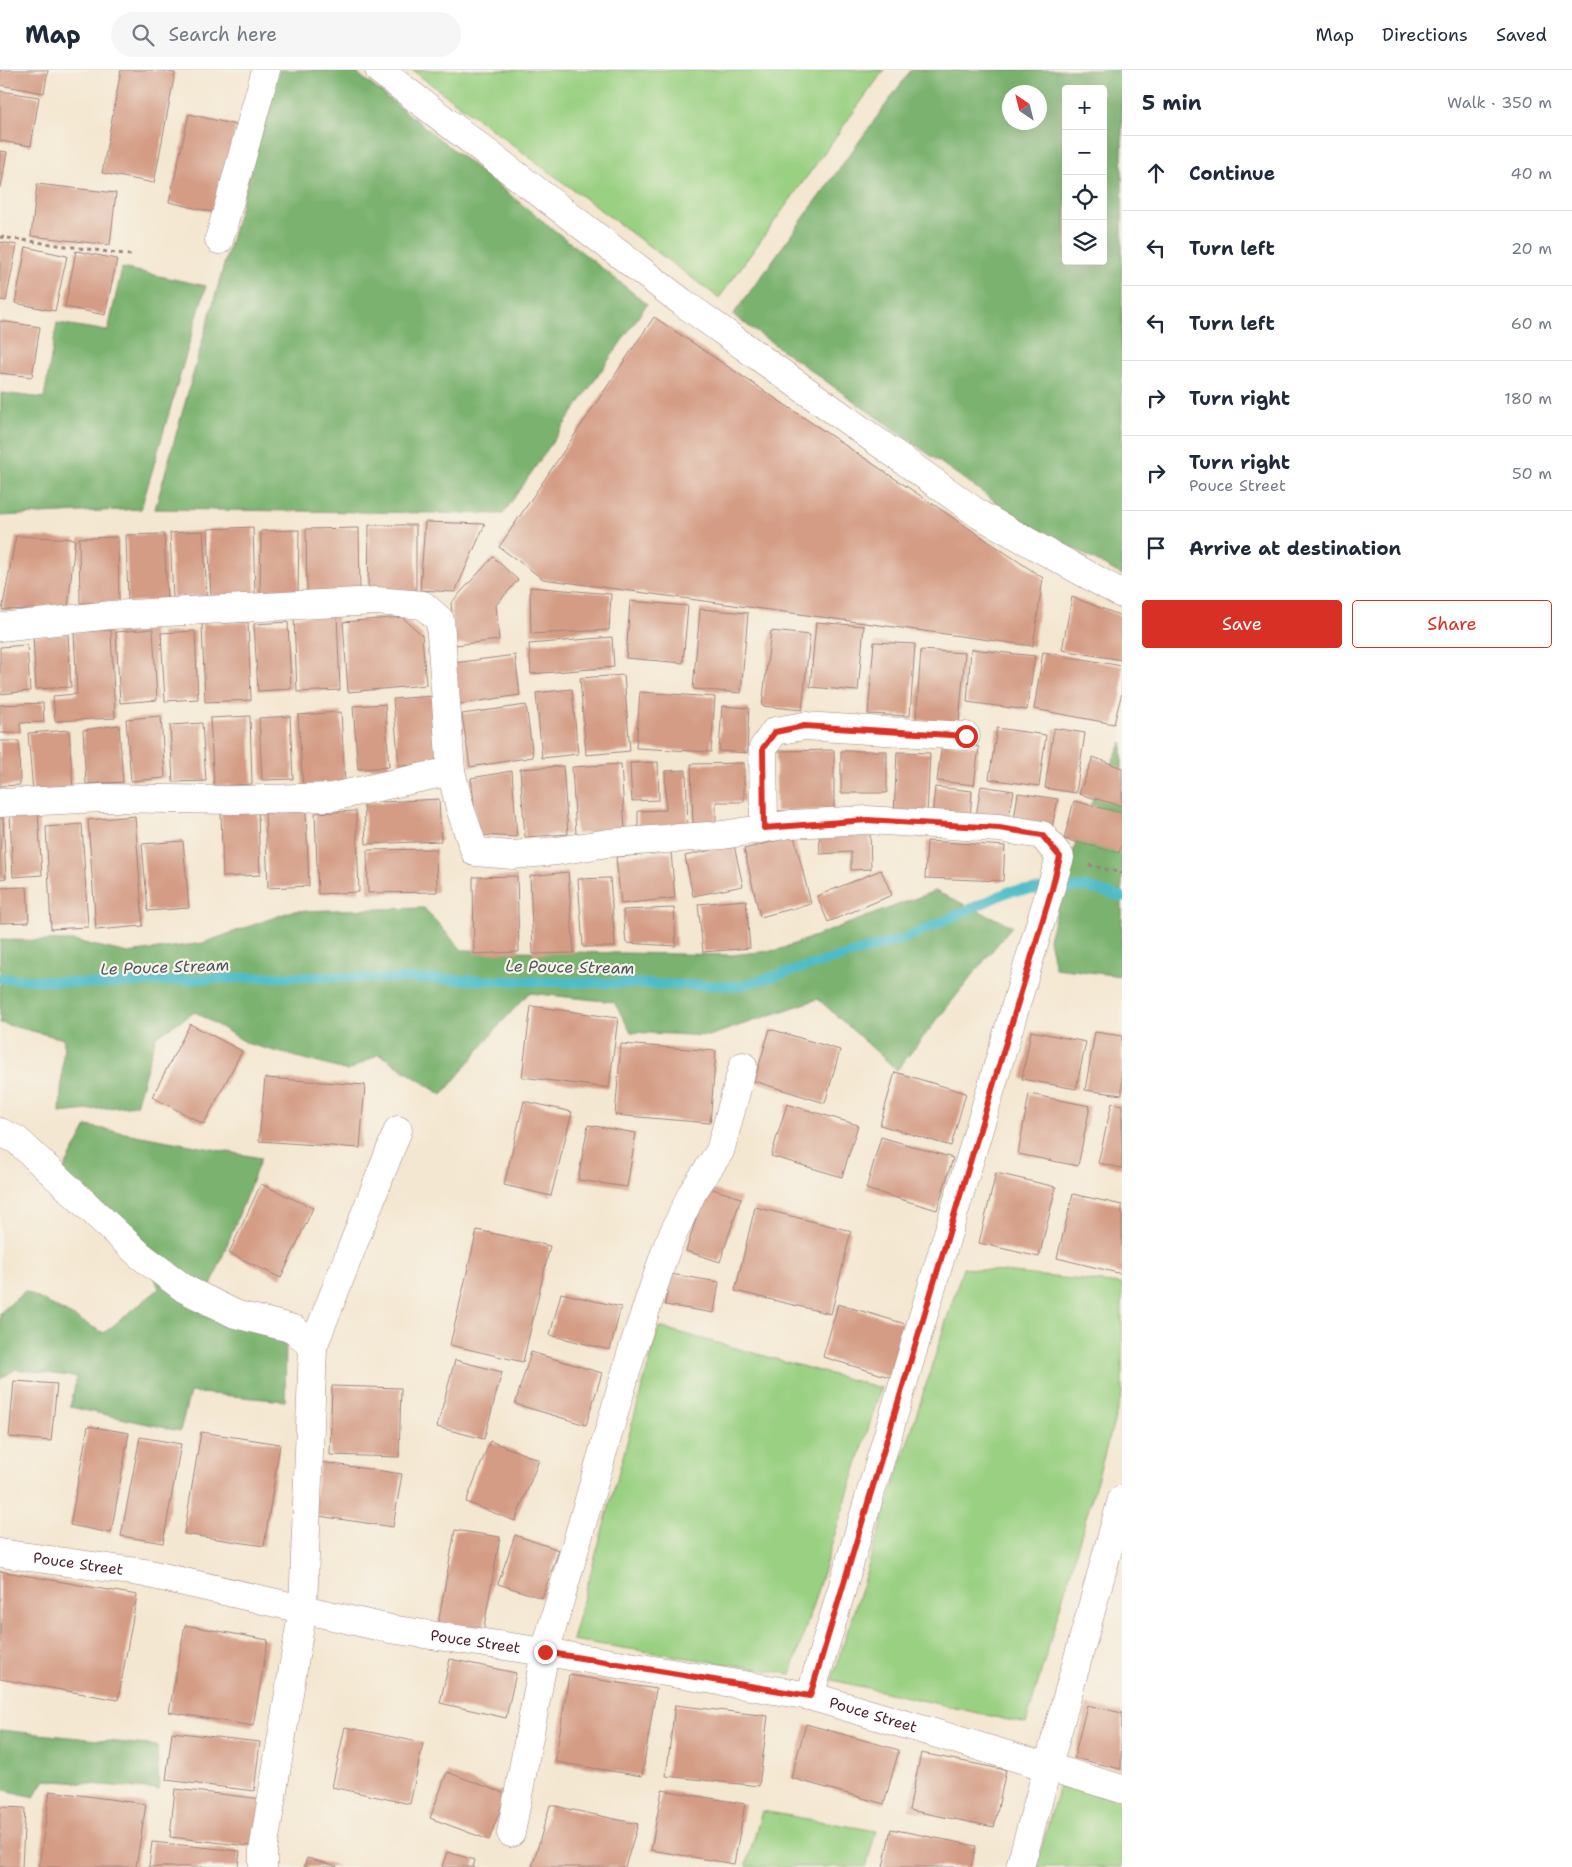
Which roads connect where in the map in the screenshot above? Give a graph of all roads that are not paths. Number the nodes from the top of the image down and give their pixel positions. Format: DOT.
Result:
graph roads {
  1 [pos="266,70"];
  2 [pos="379,70"];
  3 [pos="219,240"];
  4 [pos="1122,594"];
  5 [pos="0,627"];
  6 [pos="966,736"];
  7 [pos="451,771"];
  8 [pos="0,804"];
  9 [pos="764,828"];
  10 [pos="743,1066"];
  11 [pos="398,1130"];
  12 [pos="0,1132"];
  13 [pos="312,1347"];
  14 [pos="1122,1499"];
  15 [pos="0,1553"];
  16 [pos="303,1608"];
  17 [pos="545,1652"];
  18 [pos="810,1696"];
  19 [pos="1048,1767"];
  20 [pos="1122,1789"];
  21 [pos="510,1833"];
  22 [pos="263,1867"];
  23 [pos="1020,1867"];
  1 -- 3 [label="street"];
  2 -- 4 [label="street"];
  5 -- 7 [label="street"];
  6 -- 9 [label="street"];
  7 -- 8 [label="street"];
  7 -- 9 [label="street"];
  9 -- 18 [label="street"];
  10 -- 17 [label="street"];
  11 -- 13 [label="street"];
  12 -- 13 [label="street"];
  13 -- 16 [label="street"];
  14 -- 19 [label="street"];
  15 -- 16 [label="street, Pouce Street"];
  16 -- 17 [label="street, Pouce Street"];
  16 -- 22 [label="street"];
  17 -- 18 [label="street, Pouce Street"];
  17 -- 21 [label="street"];
  18 -- 19 [label="street, Pouce Street"];
  19 -- 20 [label="street, Pouce Street"];
  19 -- 23 [label="street"];
}
